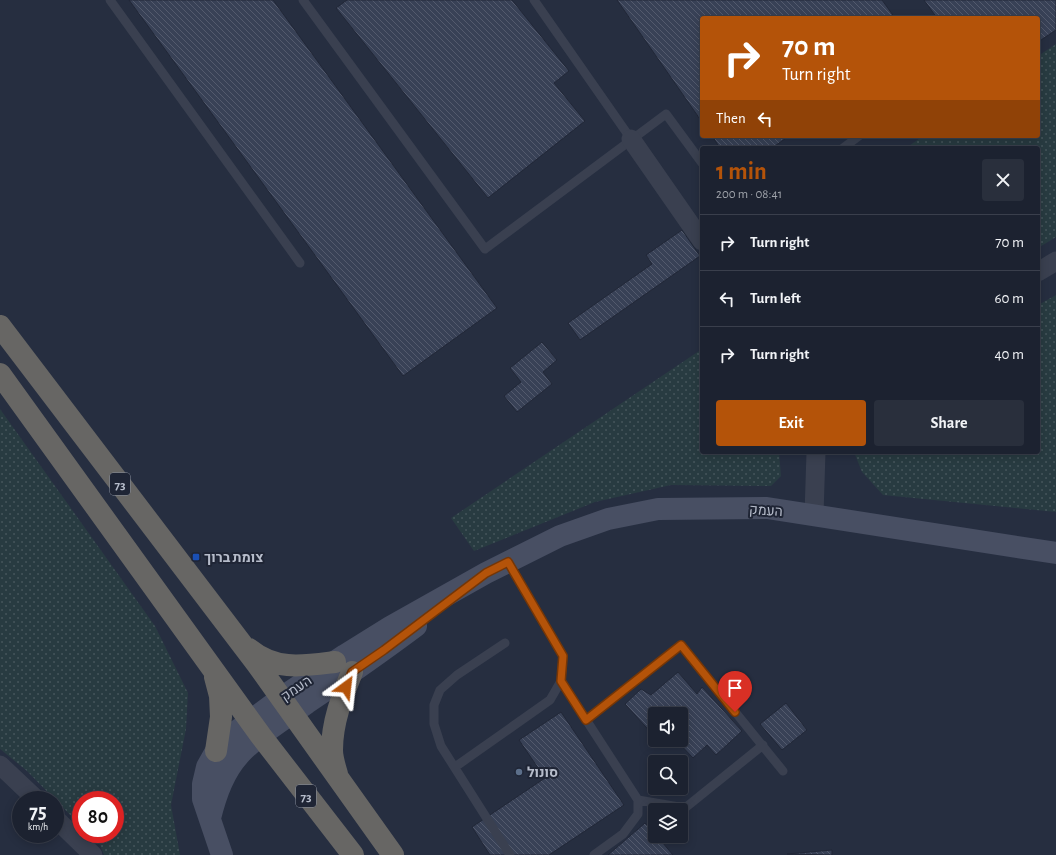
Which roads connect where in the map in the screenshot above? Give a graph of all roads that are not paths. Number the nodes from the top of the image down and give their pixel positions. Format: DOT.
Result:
graph roads {
  1 [pos="110,0"];
  2 [pos="303,0"];
  3 [pos="534,0"];
  4 [pos="857,138"];
  5 [pos="630,139"];
  6 [pos="846,146"];
  7 [pos="700,160"];
  8 [pos="700,237"];
  9 [pos="1056,261"];
  10 [pos="300,263"];
  11 [pos="1040,271"];
  12 [pos="0,326"];
  13 [pos="0,374"];
  14 [pos="816,454"];
  15 [pos="814,515"];
  16 [pos="1056,553"];
  17 [pos="508,562"];
  18 [pos="239,641"];
  19 [pos="505,643"];
  20 [pos="344,667"];
  21 [pos="214,672"];
  22 [pos="561,681"];
  23 [pos="286,706"];
  24 [pos="586,720"];
  25 [pos="255,729"];
  26 [pos="763,745"];
  27 [pos="216,752"];
  28 [pos="0,765"];
  29 [pos="455,767"];
  30 [pos="783,771"];
  31 [pos="338,780"];
  32 [pos="27,791"];
  33 [pos="638,800"];
  34 [pos="210,820"];
  35 [pos="64,827"];
  36 [pos="93,855"];
  37 [pos="222,855"];
  38 [pos="353,855"];
  39 [pos="393,855"];
  40 [pos="510,855"];
  41 [pos="594,855"];
  1 -- 10 [label="lane"];
  2 -- 5 [label="lane"];
  3 -- 5 [label="lane"];
  4 -- 6 [label="lane"];
  5 -- 7 [label="lane"];
  5 -- 8 [label="street"];
  9 -- 11 [label="street"];
  12 -- 18 [label="highway, 73"];
  13 -- 21 [label="highway, 73"];
  14 -- 15 [label="street"];
  15 -- 16 [label="main road, העמק"];
  15 -- 17 [label="main road, העמק"];
  17 -- 20 [label="main road, העמק"];
  17 -- 22 [label="lane"];
  18 -- 20 [label="highway"];
  18 -- 23 [label="highway, 73"];
  19 -- 29 [label="lane"];
  20 -- 23 [label="main road, העמק"];
  20 -- 31 [label="highway"];
  21 -- 25 [label="highway, 73"];
  21 -- 27 [label="highway"];
  22 -- 24 [label="lane"];
  22 -- 29 [label="lane"];
  23 -- 25 [label="main road, העמק"];
  23 -- 31 [label="highway, 73"];
  24 -- 26 [label="lane"];
  24 -- 33 [label="lane"];
  25 -- 27 [label="main road, העמק"];
  25 -- 34 [label="main road, העמק"];
  25 -- 38 [label="highway, 73"];
  26 -- 30 [label="lane"];
  26 -- 33 [label="lane"];
  27 -- 34 [label="main road, העמק"];
  28 -- 32 [label="street"];
  29 -- 40 [label="lane"];
  31 -- 39 [label="highway, 73"];
  33 -- 41 [label="lane"];
  34 -- 37 [label="main road, העמק"];
  35 -- 36 [label="street"];
}
